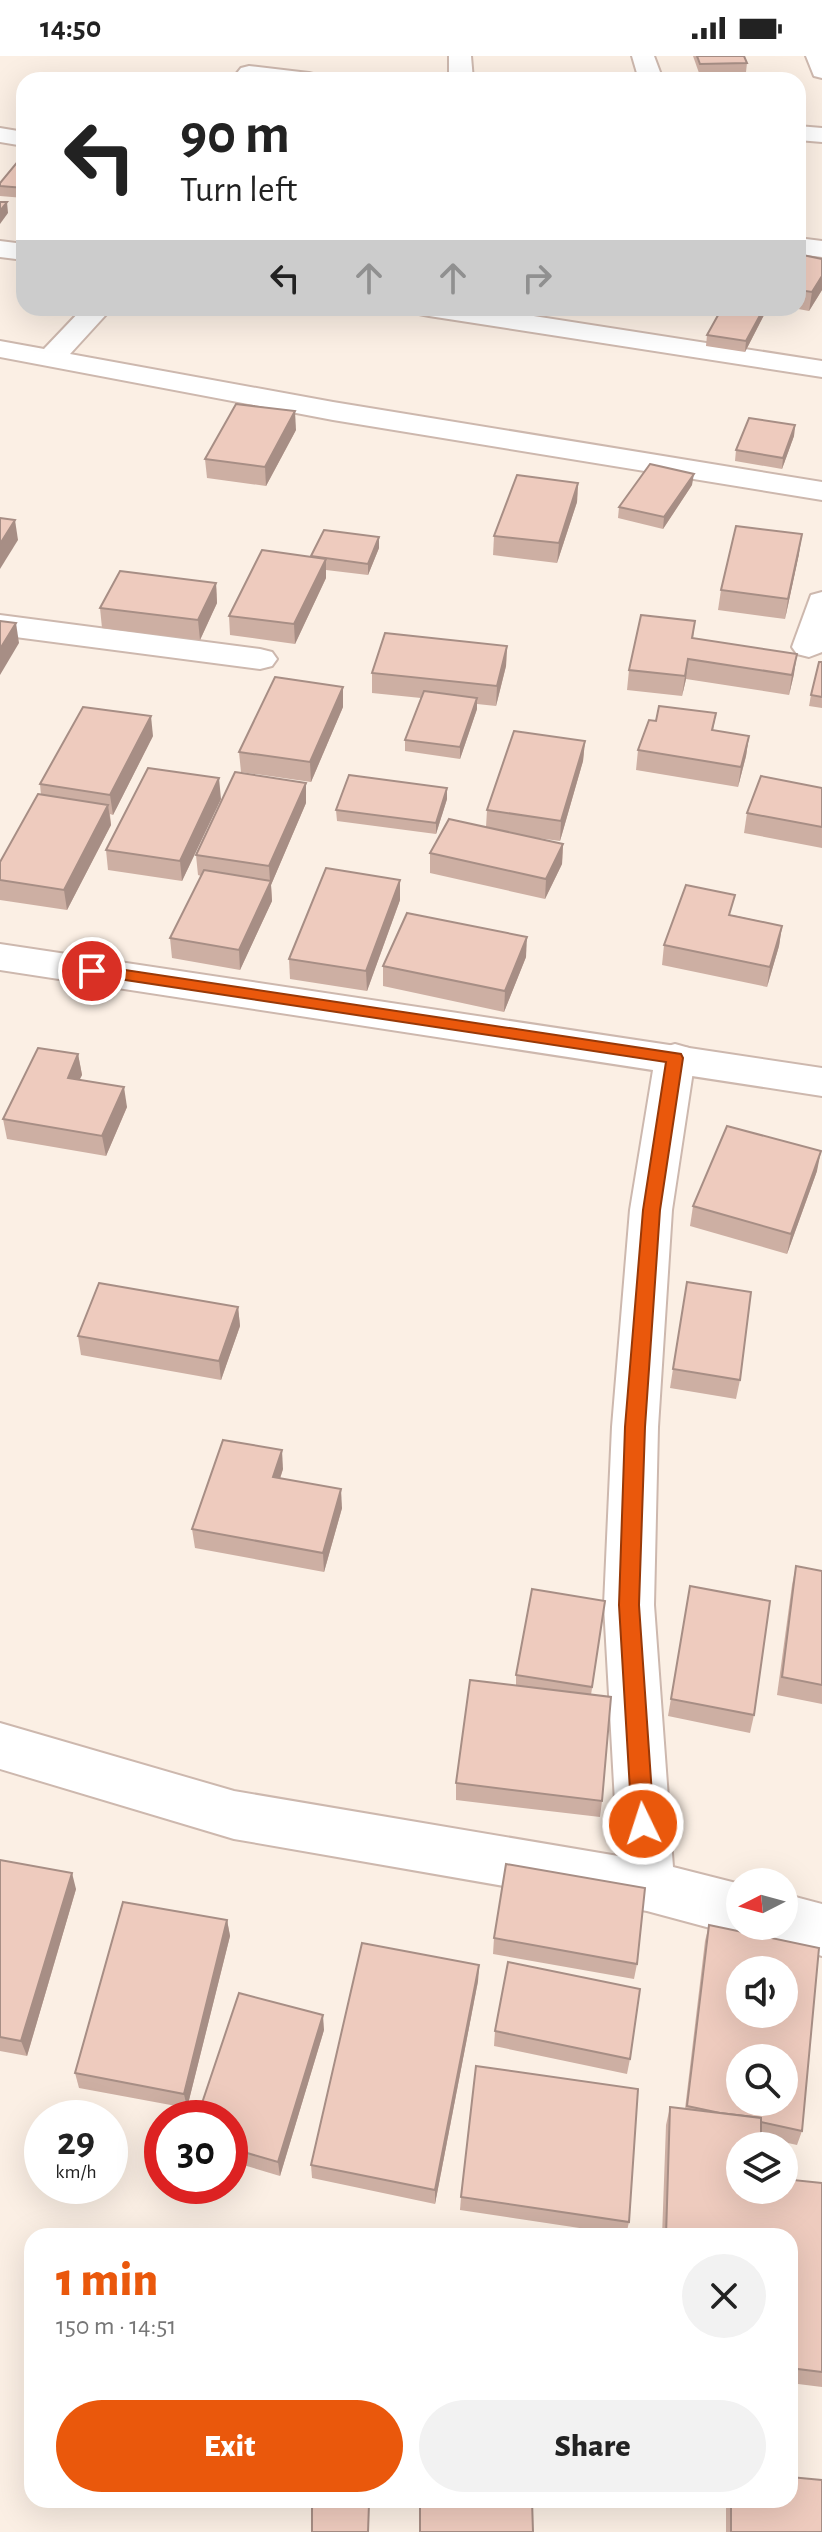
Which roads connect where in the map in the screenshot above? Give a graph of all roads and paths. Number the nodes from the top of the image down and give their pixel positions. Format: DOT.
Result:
graph roads {
  1 [pos="817,56"];
  2 [pos="822,71"];
  3 [pos="90,316"];
  4 [pos="481,316"];
  5 [pos="0,349"];
  6 [pos="50,359"];
  7 [pos="822,369"];
  8 [pos="822,491"];
  9 [pos="822,602"];
  10 [pos="0,625"];
  11 [pos="809,647"];
  12 [pos="260,659"];
  13 [pos="0,957"];
  14 [pos="675,1058"];
  15 [pos="822,1082"];
  16 [pos="0,1746"];
  17 [pos="647,1886"];
  18 [pos="726,1906"];
  19 [pos="798,1924"];
  20 [pos="822,1930"];
  1 -- 2 [label="street"];
  3 -- 6 [label="street"];
  4 -- 7 [label="street"];
  5 -- 6 [label="street"];
  6 -- 8 [label="street"];
  9 -- 11 [label="street"];
  10 -- 12 [label="street"];
  13 -- 14 [label="street"];
  14 -- 15 [label="street"];
  14 -- 17 [label="street"];
  16 -- 17 [label="street"];
  17 -- 18 [label="street"];
  19 -- 20 [label="street"];
}
